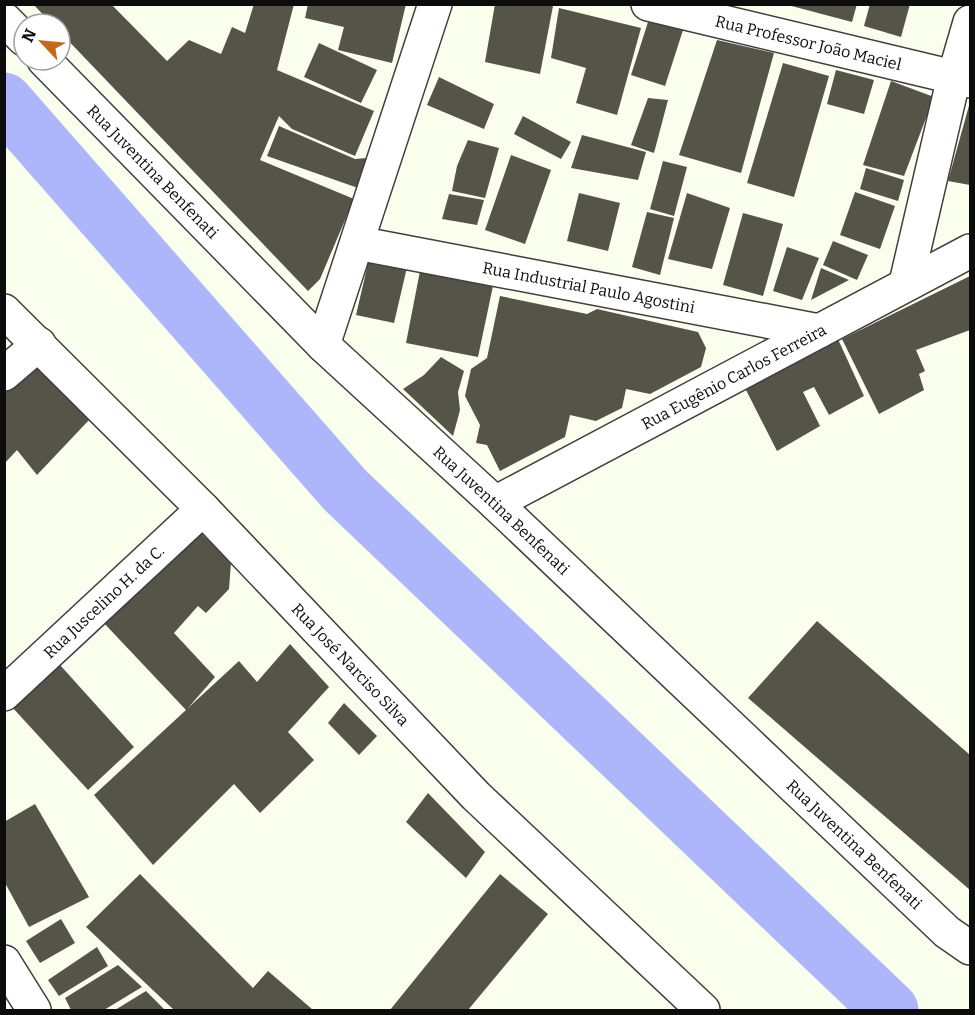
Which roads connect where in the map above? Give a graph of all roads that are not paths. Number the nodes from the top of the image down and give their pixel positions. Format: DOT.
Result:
graph roads {
  1 [pos="435,4"];
  2 [pos="648,4"];
  3 [pos="970,22"];
  4 [pos="57,72"];
  5 [pos="962,79"];
  6 [pos="357,243"];
  7 [pos="970,251"];
  8 [pos="906,283"];
  9 [pos="4,311"];
  10 [pos="819,331"];
  11 [pos="39,344"];
  12 [pos="323,345"];
  13 [pos="4,374"];
  14 [pos="495,503"];
  15 [pos="203,509"];
  16 [pos="4,694"];
  17 [pos="970,948"];
  18 [pos="4,962"];
  19 [pos="34,1011"];
  20 [pos="703,1011"];
  1 -- 6 [label="street"];
  2 -- 5 [label="street, Rua Professor João Maciel"];
  3 -- 5 [label="street"];
  4 -- 12 [label="street, Rua Juventina Benfenati"];
  5 -- 8 [label="street"];
  6 -- 10 [label="street, Rua Industrial Paulo Agostini"];
  6 -- 12 [label="street"];
  7 -- 8 [label="street, Rua Eugênio Carlos Ferreira"];
  8 -- 10 [label="street, Rua Eugênio Carlos Ferreira"];
  9 -- 11 [label="street, Rua José Narciso Silva"];
  10 -- 14 [label="street, Rua Eugênio Carlos Ferreira"];
  11 -- 13 [label="street"];
  11 -- 15 [label="street, Rua José Narciso Silva"];
  12 -- 14 [label="street, Rua Juventina Benfenati"];
  14 -- 17 [label="street, Rua Juventina Benfenati"];
  15 -- 16 [label="street, Rua Juscelino H. da C."];
  15 -- 20 [label="street, Rua José Narciso Silva"];
  18 -- 19 [label="street"];
}
